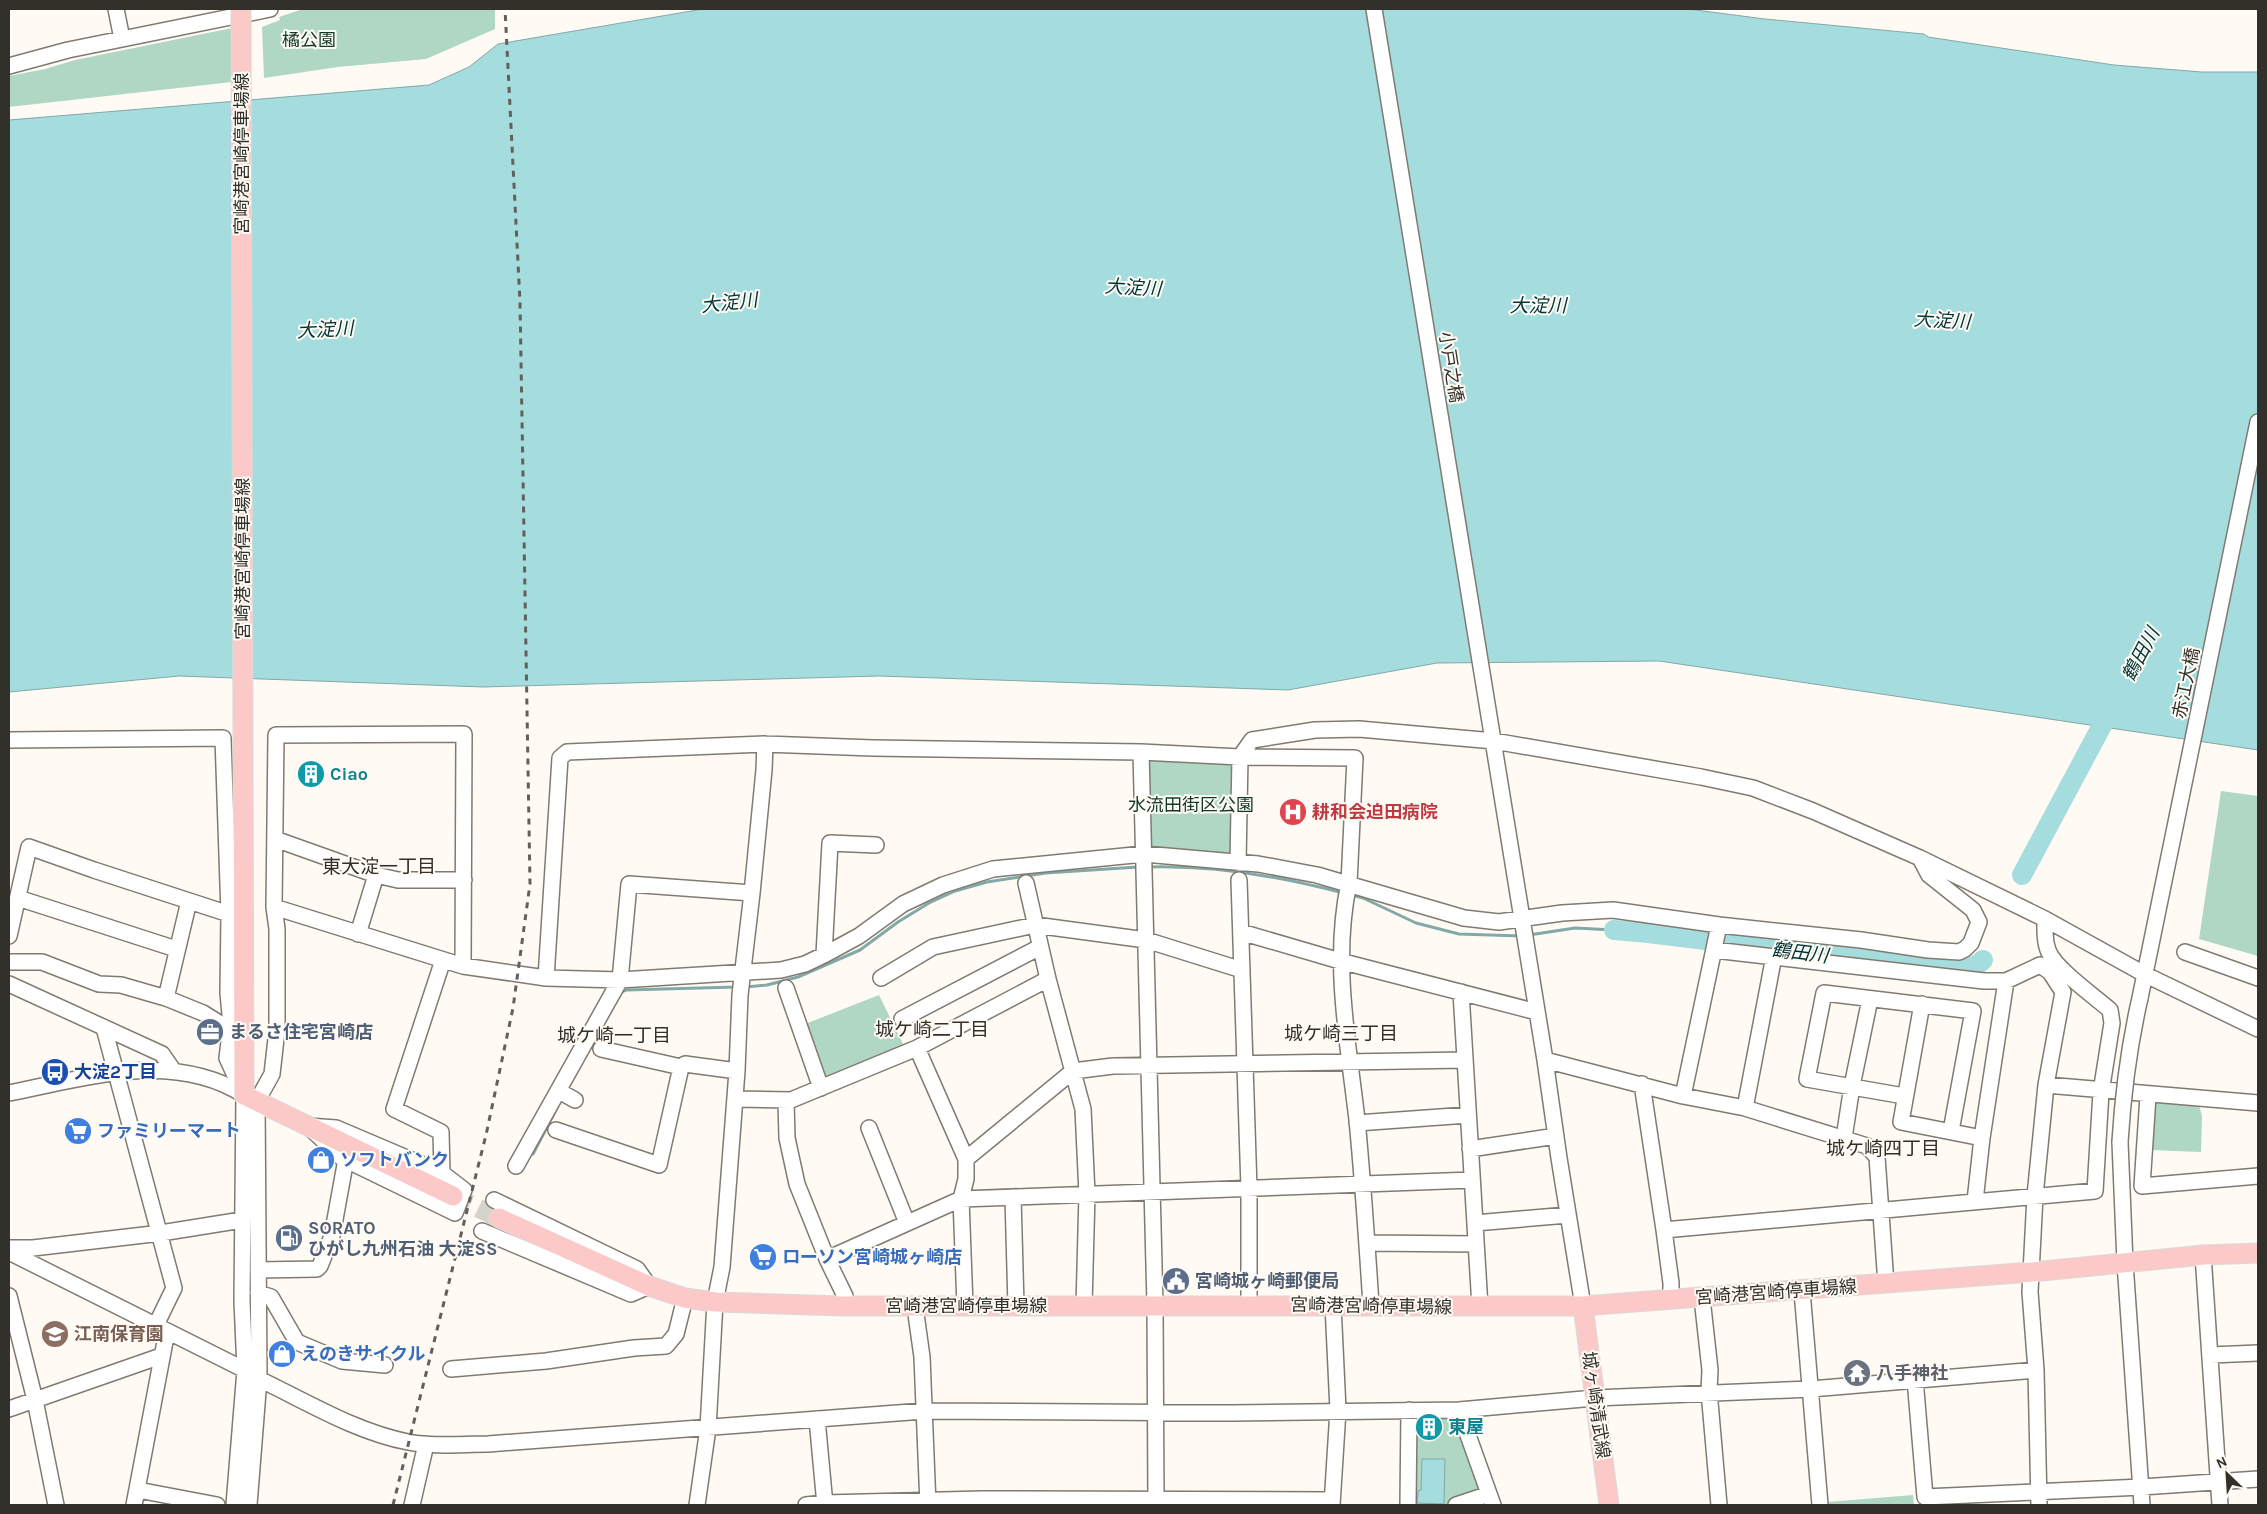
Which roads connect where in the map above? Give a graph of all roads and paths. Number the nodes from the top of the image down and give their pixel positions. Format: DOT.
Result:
graph roads {
  1 [pos="116,9"];
  2 [pos="262,9"];
  3 [pos="1374,9"];
  4 [pos="232,12"];
  5 [pos="122,39"];
  6 [pos="9,66"];
  7 [pos="2258,422"];
  8 [pos="249,709"];
  9 [pos="1493,736"];
  10 [pos="9,740"];
  11 [pos="765,744"];
  12 [pos="1141,752"];
  13 [pos="1240,757"];
  14 [pos="274,840"];
  15 [pos="876,845"];
  16 [pos="1144,854"];
  17 [pos="1920,858"];
  18 [pos="1238,863"];
  19 [pos="376,875"];
  20 [pos="464,880"];
  21 [pos="1239,880"];
  22 [pos="1026,883"];
  23 [pos="1350,883"];
  24 [pos="752,892"];
  25 [pos="18,898"];
  26 [pos="188,902"];
  27 [pos="274,907"];
  28 [pos="229,914"];
  29 [pos="2045,919"];
  30 [pos="1523,920"];
  31 [pos="1035,925"];
  32 [pos="1720,925"];
  33 [pos="1241,932"];
  34 [pos="358,934"];
  35 [pos="9,936"];
  36 [pos="1146,940"];
  37 [pos="1040,947"];
  38 [pos="176,949"];
  39 [pos="1714,950"];
  40 [pos="2185,952"];
  41 [pos="824,955"];
  42 [pos="1774,956"];
  43 [pos="442,960"];
  44 [pos="1340,961"];
  45 [pos="9,962"];
  46 [pos="463,966"];
  47 [pos="1242,970"];
  48 [pos="744,973"];
  49 [pos="2146,976"];
  50 [pos="546,978"];
  51 [pos="881,978"];
  52 [pos="2258,978"];
  53 [pos="1048,979"];
  54 [pos="620,980"];
  55 [pos="2006,981"];
  56 [pos="9,984"];
  57 [pos="786,988"];
  58 [pos="1461,992"];
  59 [pos="166,998"];
  60 [pos="1870,1000"];
  61 [pos="1922,1004"];
  62 [pos="1537,1012"];
  63 [pos="902,1019"];
  64 [pos="104,1028"];
  65 [pos="2258,1029"];
  66 [pos="230,1033"];
  67 [pos="917,1048"];
  68 [pos="601,1049"];
  69 [pos="1465,1060"];
  70 [pos="1545,1060"];
  71 [pos="1350,1062"];
  72 [pos="1246,1064"];
  73 [pos="1148,1066"];
  74 [pos="681,1067"];
  75 [pos="173,1070"];
  76 [pos="737,1071"];
  77 [pos="1073,1071"];
  78 [pos="115,1074"];
  79 [pos="1642,1084"];
  80 [pos="2046,1085"];
  81 [pos="1852,1086"];
  82 [pos="821,1088"];
  83 [pos="559,1091"];
  84 [pos="9,1092"];
  85 [pos="2101,1092"];
  86 [pos="1683,1096"];
  87 [pos="1904,1096"];
  88 [pos="2148,1096"];
  89 [pos="251,1098"];
  90 [pos="735,1098"];
  91 [pos="575,1100"];
  92 [pos="786,1101"];
  93 [pos="2258,1103"];
  94 [pos="1746,1108"];
  95 [pos="1468,1115"];
  96 [pos="1357,1123"];
  97 [pos="308,1126"];
  98 [pos="869,1128"];
  99 [pos="556,1130"];
  100 [pos="1951,1131"];
  101 [pos="1556,1136"];
  102 [pos="1844,1138"];
  103 [pos="1982,1138"];
  104 [pos="1470,1149"];
  105 [pos="346,1159"];
  106 [pos="966,1159"];
  107 [pos="516,1166"];
  108 [pos="442,1173"];
  109 [pos="2258,1176"];
  110 [pos="1472,1180"];
  111 [pos="1364,1184"];
  112 [pos="1249,1189"];
  113 [pos="1153,1193"];
  114 [pos="1087,1194"];
  115 [pos="453,1196"];
  116 [pos="2035,1196"];
  117 [pos="1013,1197"];
  118 [pos="961,1199"];
  119 [pos="1975,1201"];
  120 [pos="497,1209"];
  121 [pos="1880,1210"];
  122 [pos="1568,1215"];
  123 [pos="242,1220"];
  124 [pos="907,1223"];
  125 [pos="1475,1223"];
  126 [pos="1664,1230"];
  127 [pos="482,1231"];
  128 [pos="161,1233"];
  129 [pos="1367,1243"];
  130 [pos="1476,1244"];
  131 [pos="9,1248"];
  132 [pos="9,1252"];
  133 [pos="2258,1253"];
  134 [pos="2203,1255"];
  135 [pos="827,1259"];
  136 [pos="2124,1263"];
  137 [pos="258,1270"];
  138 [pos="2032,1272"];
  139 [pos="1886,1284"];
  140 [pos="649,1286"];
  141 [pos="1802,1291"];
  142 [pos="258,1293"];
  143 [pos="9,1296"];
  144 [pos="684,1298"];
  145 [pos="1702,1298"];
  146 [pos="1671,1300"];
  147 [pos="715,1302"];
  148 [pos="1249,1304"];
  149 [pos="1155,1305"];
  150 [pos="1333,1305"];
  151 [pos="1371,1305"];
  152 [pos="843,1306"];
  153 [pos="965,1306"];
  154 [pos="1016,1306"];
  155 [pos="1084,1306"];
  156 [pos="1583,1306"];
  157 [pos="914,1307"];
  158 [pos="1480,1307"];
  159 [pos="161,1328"];
  160 [pos="2258,1353"];
  161 [pos="2211,1354"];
  162 [pos="161,1356"];
  163 [pos="385,1365"];
  164 [pos="451,1369"];
  165 [pos="245,1370"];
  166 [pos="2036,1370"];
  167 [pos="259,1379"];
  168 [pos="1915,1379"];
  169 [pos="1811,1389"];
  170 [pos="1709,1391"];
  171 [pos="1595,1398"];
  172 [pos="34,1400"];
  173 [pos="9,1409"];
  174 [pos="1338,1410"];
  175 [pos="1409,1410"];
  176 [pos="1459,1410"];
  177 [pos="924,1411"];
  178 [pos="1155,1411"];
  179 [pos="817,1419"];
  180 [pos="708,1428"];
  181 [pos="426,1444"];
  182 [pos="2258,1479"];
  183 [pos="2218,1481"];
  184 [pos="2142,1487"];
  185 [pos="136,1498"];
  186 [pos="2039,1498"];
  187 [pos="1491,1500"];
  188 [pos="982,1502"];
  189 [pos="1156,1502"];
  190 [pos="1332,1502"];
  191 [pos="928,1503"];
  192 [pos="825,1504"];
  193 [pos="56,1505"];
  194 [pos="216,1505"];
  195 [pos="234,1505"];
  196 [pos="249,1505"];
  197 [pos="412,1505"];
  198 [pos="697,1505"];
  199 [pos="806,1505"];
  200 [pos="1408,1505"];
  201 [pos="1456,1505"];
  202 [pos="1609,1505"];
  203 [pos="1719,1505"];
  204 [pos="1820,1505"];
  205 [pos="2142,1505"];
  206 [pos="2220,1505"];
  1 -- 5 [label="street"];
  2 -- 4 [label="street"];
  2 -- 8 [label="main road, 宮崎港宮崎停車場線"];
  3 -- 9 [label="street, 小戸之橋"];
  4 -- 5 [label="street"];
  4 -- 8 [label="main road, 宮崎港宮崎停車場線, bridge"];
  5 -- 6 [label="street"];
  7 -- 49 [label="street, 赤江大橋"];
  8 -- 89 [label="main road, 宮崎港宮崎停車場線"];
  9 -- 13 [label="street"];
  9 -- 17 [label="street"];
  9 -- 30 [label="street, 小戸之橋"];
  10 -- 28 [label="street"];
  11 -- 12 [label="street"];
  11 -- 24 [label="street"];
  11 -- 50 [label="street"];
  12 -- 13 [label="street"];
  12 -- 16 [label="street"];
  13 -- 18 [label="street"];
  13 -- 23 [label="street"];
  14 -- 19 [label="street"];
  14 -- 20 [label="street"];
  14 -- 27 [label="street"];
  15 -- 41 [label="street"];
  16 -- 18 [label="street"];
  16 -- 36 [label="street"];
  16 -- 41 [label="street"];
  17 -- 29 [label="street"];
  17 -- 32 [label="street"];
  18 -- 23 [label="street"];
  19 -- 20 [label="street"];
  19 -- 34 [label="street"];
  20 -- 46 [label="street"];
  21 -- 33 [label="street"];
  22 -- 31 [label="street"];
  23 -- 30 [label="street"];
  23 -- 44 [label="street"];
  24 -- 48 [label="street"];
  24 -- 54 [label="street"];
  25 -- 26 [label="street"];
  25 -- 35 [label="street"];
  25 -- 38 [label="street"];
  26 -- 28 [label="street"];
  26 -- 38 [label="street"];
  27 -- 34 [label="street"];
  27 -- 89 [label="street"];
  28 -- 66 [label="street"];
  29 -- 49 [label="street"];
  29 -- 85 [label="street"];
  30 -- 32 [label="street"];
  30 -- 62 [label="street, 小戸之橋"];
  31 -- 36 [label="street"];
  31 -- 37 [label="street"];
  31 -- 51 [label="street"];
  32 -- 39 [label="street"];
  33 -- 44 [label="street"];
  33 -- 47 [label="street"];
  34 -- 43 [label="street"];
  36 -- 47 [label="street"];
  36 -- 73 [label="street"];
  37 -- 53 [label="street"];
  37 -- 63 [label="street"];
  38 -- 59 [label="street"];
  39 -- 42 [label="street"];
  39 -- 86 [label="street"];
  40 -- 52 [label="street"];
  41 -- 48 [label="street"];
  42 -- 55 [label="street"];
  42 -- 94 [label="street"];
  43 -- 46 [label="street"];
  43 -- 108 [label="street"];
  44 -- 58 [label="street"];
  44 -- 71 [label="street"];
  45 -- 59 [label="street"];
  46 -- 50 [label="street"];
  47 -- 72 [label="street"];
  48 -- 54 [label="street"];
  48 -- 76 [label="street"];
  49 -- 65 [label="street"];
  49 -- 136 [label="street, 赤江大橋, bridge"];
  50 -- 54 [label="street"];
  53 -- 67 [label="street"];
  53 -- 77 [label="street"];
  54 -- 83 [label="street"];
  55 -- 80 [label="street"];
  55 -- 103 [label="street"];
  56 -- 64 [label="street"];
  57 -- 82 [label="street"];
  58 -- 62 [label="street"];
  58 -- 69 [label="street"];
  59 -- 66 [label="street"];
  60 -- 61 [label="street"];
  60 -- 81 [label="street"];
  60 -- 81 [label="street"];
  61 -- 87 [label="street"];
  61 -- 100 [label="street"];
  62 -- 70 [label="street, 小戸之橋"];
  64 -- 75 [label="street"];
  64 -- 78 [label="street"];
  66 -- 89 [label="street"];
  67 -- 82 [label="street"];
  67 -- 106 [label="street"];
  68 -- 74 [label="street"];
  69 -- 71 [label="street"];
  69 -- 95 [label="street"];
  70 -- 79 [label="street"];
  70 -- 101 [label="street, 小戸之橋"];
  71 -- 72 [label="street"];
  71 -- 96 [label="street"];
  72 -- 73 [label="street"];
  72 -- 112 [label="street"];
  73 -- 77 [label="street"];
  73 -- 113 [label="street"];
  74 -- 76 [label="street"];
  74 -- 99 [label="street"];
  75 -- 78 [label="street"];
  75 -- 89 [label="street"];
  76 -- 90 [label="street"];
  77 -- 106 [label="street"];
  77 -- 114 [label="street"];
  78 -- 84 [label="street"];
  78 -- 128 [label="street"];
  79 -- 86 [label="street"];
  79 -- 126 [label="street"];
  80 -- 85 [label="street"];
  80 -- 116 [label="street"];
  81 -- 87 [label="street"];
  81 -- 102 [label="street"];
  82 -- 92 [label="street"];
  83 -- 91 [label="street"];
  83 -- 107 [label="street"];
  85 -- 88 [label="street"];
  85 -- 116 [label="street"];
  86 -- 94 [label="street"];
  87 -- 100 [label="street"];
  88 -- 93 [label="street"];
  88 -- 109 [label="street"];
  89 -- 97 [label="main road"];
  89 -- 123 [label="street"];
  89 -- 137 [label="street"];
  90 -- 92 [label="street"];
  90 -- 147 [label="street"];
  92 -- 135 [label="street"];
  94 -- 102 [label="street"];
  95 -- 96 [label="street"];
  95 -- 104 [label="street"];
  96 -- 111 [label="street"];
  97 -- 105 [label="street"];
  97 -- 108 [label="street"];
  97 -- 115 [label="main road"];
  98 -- 124 [label="street"];
  100 -- 103 [label="street"];
  101 -- 104 [label="street"];
  101 -- 122 [label="street, 小戸之橋"];
  102 -- 121 [label="street"];
  103 -- 119 [label="street"];
  104 -- 110 [label="street"];
  105 -- 108 [label="street"];
  105 -- 137 [label="street"];
  106 -- 118 [label="street"];
  110 -- 111 [label="street"];
  110 -- 125 [label="street"];
  111 -- 112 [label="street"];
  111 -- 129 [label="street"];
  112 -- 113 [label="street"];
  112 -- 148 [label="street"];
  113 -- 114 [label="street"];
  113 -- 149 [label="street"];
  114 -- 117 [label="street"];
  114 -- 155 [label="street"];
  116 -- 119 [label="street"];
  116 -- 138 [label="street"];
  117 -- 118 [label="street"];
  117 -- 154 [label="street"];
  118 -- 124 [label="street"];
  118 -- 153 [label="street"];
  119 -- 121 [label="street"];
  120 -- 140 [label="main road, 宮崎港宮崎停車場線"];
  121 -- 126 [label="street"];
  121 -- 139 [label="street"];
  122 -- 125 [label="street"];
  122 -- 156 [label="street, 小戸之橋"];
  123 -- 128 [label="street"];
  123 -- 165 [label="street"];
  124 -- 135 [label="street"];
  125 -- 130 [label="street"];
  126 -- 146 [label="street"];
  127 -- 140 [label="street"];
  128 -- 131 [label="street"];
  128 -- 159 [label="street"];
  129 -- 130 [label="street"];
  129 -- 151 [label="street"];
  130 -- 158 [label="street"];
  132 -- 159 [label="street"];
  133 -- 134 [label="main road, 宮崎港宮崎停車場線"];
  134 -- 136 [label="main road, 宮崎港宮崎停車場線"];
  134 -- 161 [label="street"];
  135 -- 152 [label="street"];
  136 -- 138 [label="main road, 宮崎港宮崎停車場線"];
  136 -- 184 [label="street, 赤江大橋"];
  137 -- 142 [label="street"];
  138 -- 139 [label="main road, 宮崎港宮崎停車場線"];
  138 -- 166 [label="street"];
  139 -- 141 [label="main road, 宮崎港宮崎停車場線"];
  140 -- 144 [label="main road, 宮崎港宮崎停車場線"];
  141 -- 145 [label="main road, 宮崎港宮崎停車場線"];
  141 -- 169 [label="street"];
  142 -- 163 [label="street"];
  142 -- 167 [label="street"];
  143 -- 172 [label="street"];
  144 -- 147 [label="main road, 宮崎港宮崎停車場線"];
  144 -- 164 [label="street"];
  145 -- 146 [label="main road, 宮崎港宮崎停車場線"];
  145 -- 170 [label="street"];
  146 -- 156 [label="main road, 宮崎港宮崎停車場線"];
  147 -- 152 [label="main road, 宮崎港宮崎停車場線"];
  147 -- 180 [label="street"];
  148 -- 149 [label="main road, 宮崎港宮崎停車場線"];
  148 -- 150 [label="main road, 宮崎港宮崎停車場線"];
  149 -- 155 [label="main road, 宮崎港宮崎停車場線"];
  149 -- 178 [label="street"];
  150 -- 151 [label="main road, 宮崎港宮崎停車場線"];
  150 -- 174 [label="street"];
  151 -- 158 [label="main road, 宮崎港宮崎停車場線"];
  152 -- 157 [label="main road, 宮崎港宮崎停車場線"];
  153 -- 154 [label="main road, 宮崎港宮崎停車場線"];
  153 -- 157 [label="main road, 宮崎港宮崎停車場線"];
  154 -- 155 [label="main road, 宮崎港宮崎停車場線"];
  156 -- 158 [label="main road, 宮崎港宮崎停車場線"];
  156 -- 171 [label="main road, 城ヶ崎清武線"];
  157 -- 177 [label="street"];
  159 -- 162 [label="street"];
  159 -- 165 [label="street"];
  160 -- 161 [label="street"];
  161 -- 183 [label="street"];
  162 -- 172 [label="street"];
  162 -- 185 [label="street"];
  165 -- 167 [label="street"];
  165 -- 195 [label="street"];
  166 -- 168 [label="street"];
  166 -- 186 [label="street"];
  167 -- 181 [label="street"];
  167 -- 196 [label="street"];
  168 -- 169 [label="street"];
  168 -- 186 [label="street"];
  169 -- 170 [label="street"];
  169 -- 204 [label="street"];
  170 -- 171 [label="street"];
  170 -- 203 [label="street"];
  171 -- 176 [label="street"];
  171 -- 202 [label="main road, 城ヶ崎清武線"];
  172 -- 173 [label="street"];
  172 -- 193 [label="street"];
  174 -- 175 [label="street"];
  174 -- 178 [label="street"];
  174 -- 190 [label="street"];
  175 -- 176 [label="street"];
  175 -- 200 [label="street"];
  176 -- 187 [label="street"];
  177 -- 178 [label="street"];
  177 -- 179 [label="street"];
  177 -- 191 [label="street"];
  178 -- 189 [label="street"];
  179 -- 180 [label="street"];
  179 -- 192 [label="street"];
  180 -- 181 [label="street"];
  180 -- 198 [label="street"];
  181 -- 197 [label="street"];
  182 -- 183 [label="street"];
  183 -- 184 [label="street"];
  183 -- 206 [label="street"];
  184 -- 186 [label="street"];
  184 -- 205 [label="street, 赤江大橋"];
  185 -- 194 [label="street"];
  187 -- 201 [label="street"];
  188 -- 189 [label="street"];
  188 -- 191 [label="street"];
  189 -- 190 [label="street"];
  191 -- 192 [label="street"];
  192 -- 199 [label="street"];
}
